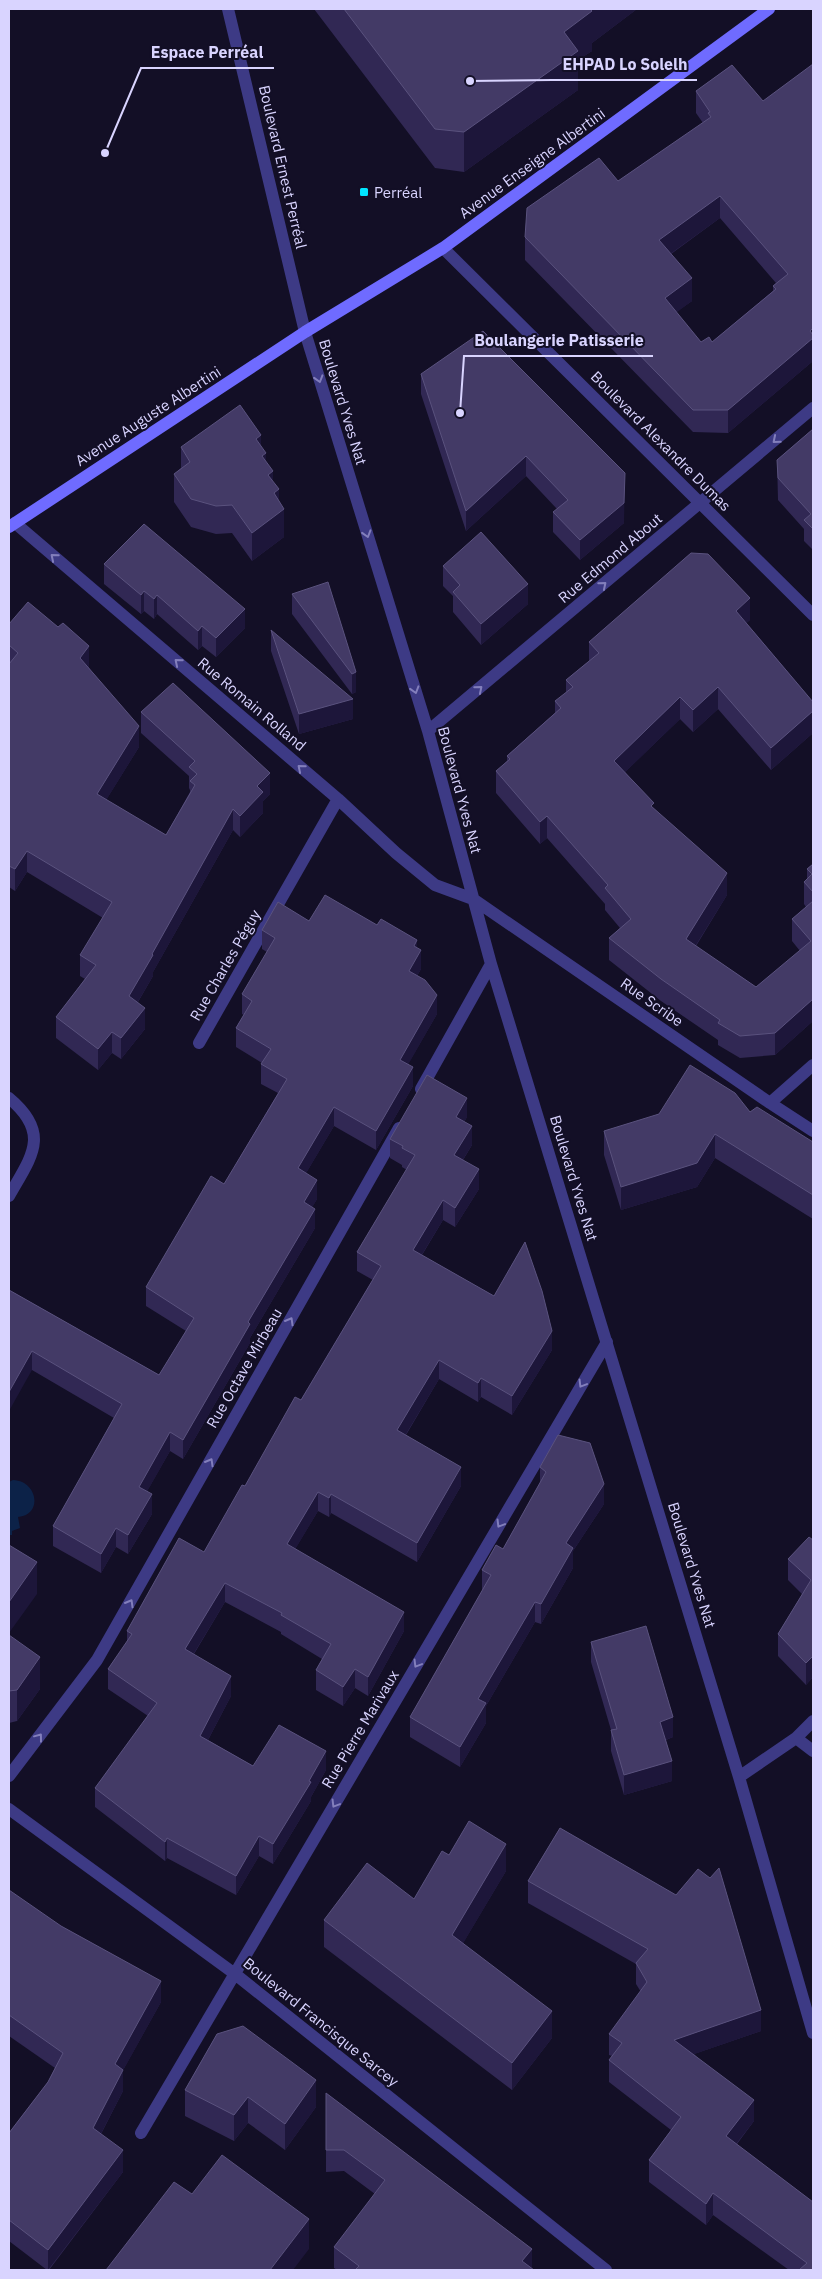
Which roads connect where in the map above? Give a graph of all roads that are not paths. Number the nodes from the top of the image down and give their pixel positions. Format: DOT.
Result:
graph roads {
  1 [pos="228,9"];
  2 [pos="769,9"];
  3 [pos="443,248"];
  4 [pos="305,332"];
  5 [pos="813,408"];
  6 [pos="700,503"];
  7 [pos="12,525"];
  8 [pos="813,615"];
  9 [pos="428,731"];
  10 [pos="338,799"];
  11 [pos="473,899"];
  12 [pos="491,964"];
  13 [pos="199,1042"];
  14 [pos="813,1065"];
  15 [pos="9,1098"];
  16 [pos="414,1101"];
  17 [pos="770,1104"];
  18 [pos="404,1118"];
  19 [pos="813,1131"];
  20 [pos="9,1196"];
  21 [pos="607,1342"];
  22 [pos="813,1721"];
  23 [pos="796,1738"];
  24 [pos="813,1751"];
  25 [pos="9,1776"];
  26 [pos="739,1777"];
  27 [pos="9,1809"];
  28 [pos="235,1974"];
  29 [pos="813,2033"];
  30 [pos="141,2133"];
  31 [pos="606,2270"];
  1 -- 4 [label="street, Boulevard Ernest Perréal"];
  2 -- 3 [label="street, Avenue Enseigne Albertini"];
  3 -- 4 [label="street, Avenue Enseigne Albertini"];
  3 -- 6 [label="street, Boulevard Alexandre Dumas"];
  4 -- 7 [label="street, Avenue Auguste Albertini"];
  4 -- 9 [label="street, Boulevard Yves Nat, one-way"];
  5 -- 6 [label="street, Rue Edmond About, one-way"];
  6 -- 8 [label="street, Boulevard Alexandre Dumas"];
  9 -- 6 [label="street, Rue Edmond About, one-way"];
  10 -- 7 [label="street, Rue Romain Rolland, one-way"];
  9 -- 11 [label="street, Boulevard Yves Nat"];
  10 -- 11 [label="street, Rue Romain Rolland"];
  10 -- 13 [label="street, Rue Charles Péguy"];
  11 -- 12 [label="street, Boulevard Yves Nat"];
  11 -- 17 [label="street, Rue Scribe"];
  12 -- 16 [label="street"];
  12 -- 21 [label="street, Boulevard Yves Nat"];
  14 -- 17 [label="street"];
  15 -- 20 [label="street"];
  17 -- 19 [label="street, Rue Scribe"];
  25 -- 18 [label="street, Rue Octave Mirbeau, one-way"];
  21 -- 26 [label="street, Boulevard Yves Nat"];
  21 -- 28 [label="street, Rue Pierre Marivaux, one-way"];
  22 -- 23 [label="street"];
  23 -- 24 [label="street"];
  23 -- 26 [label="street"];
  26 -- 29 [label="street, Boulevard Yves Nat"];
  27 -- 28 [label="street, Boulevard Francisque Sarcey"];
  28 -- 30 [label="street, Rue Pierre Marivaux"];
  28 -- 31 [label="street, Boulevard Francisque Sarcey"];
}
